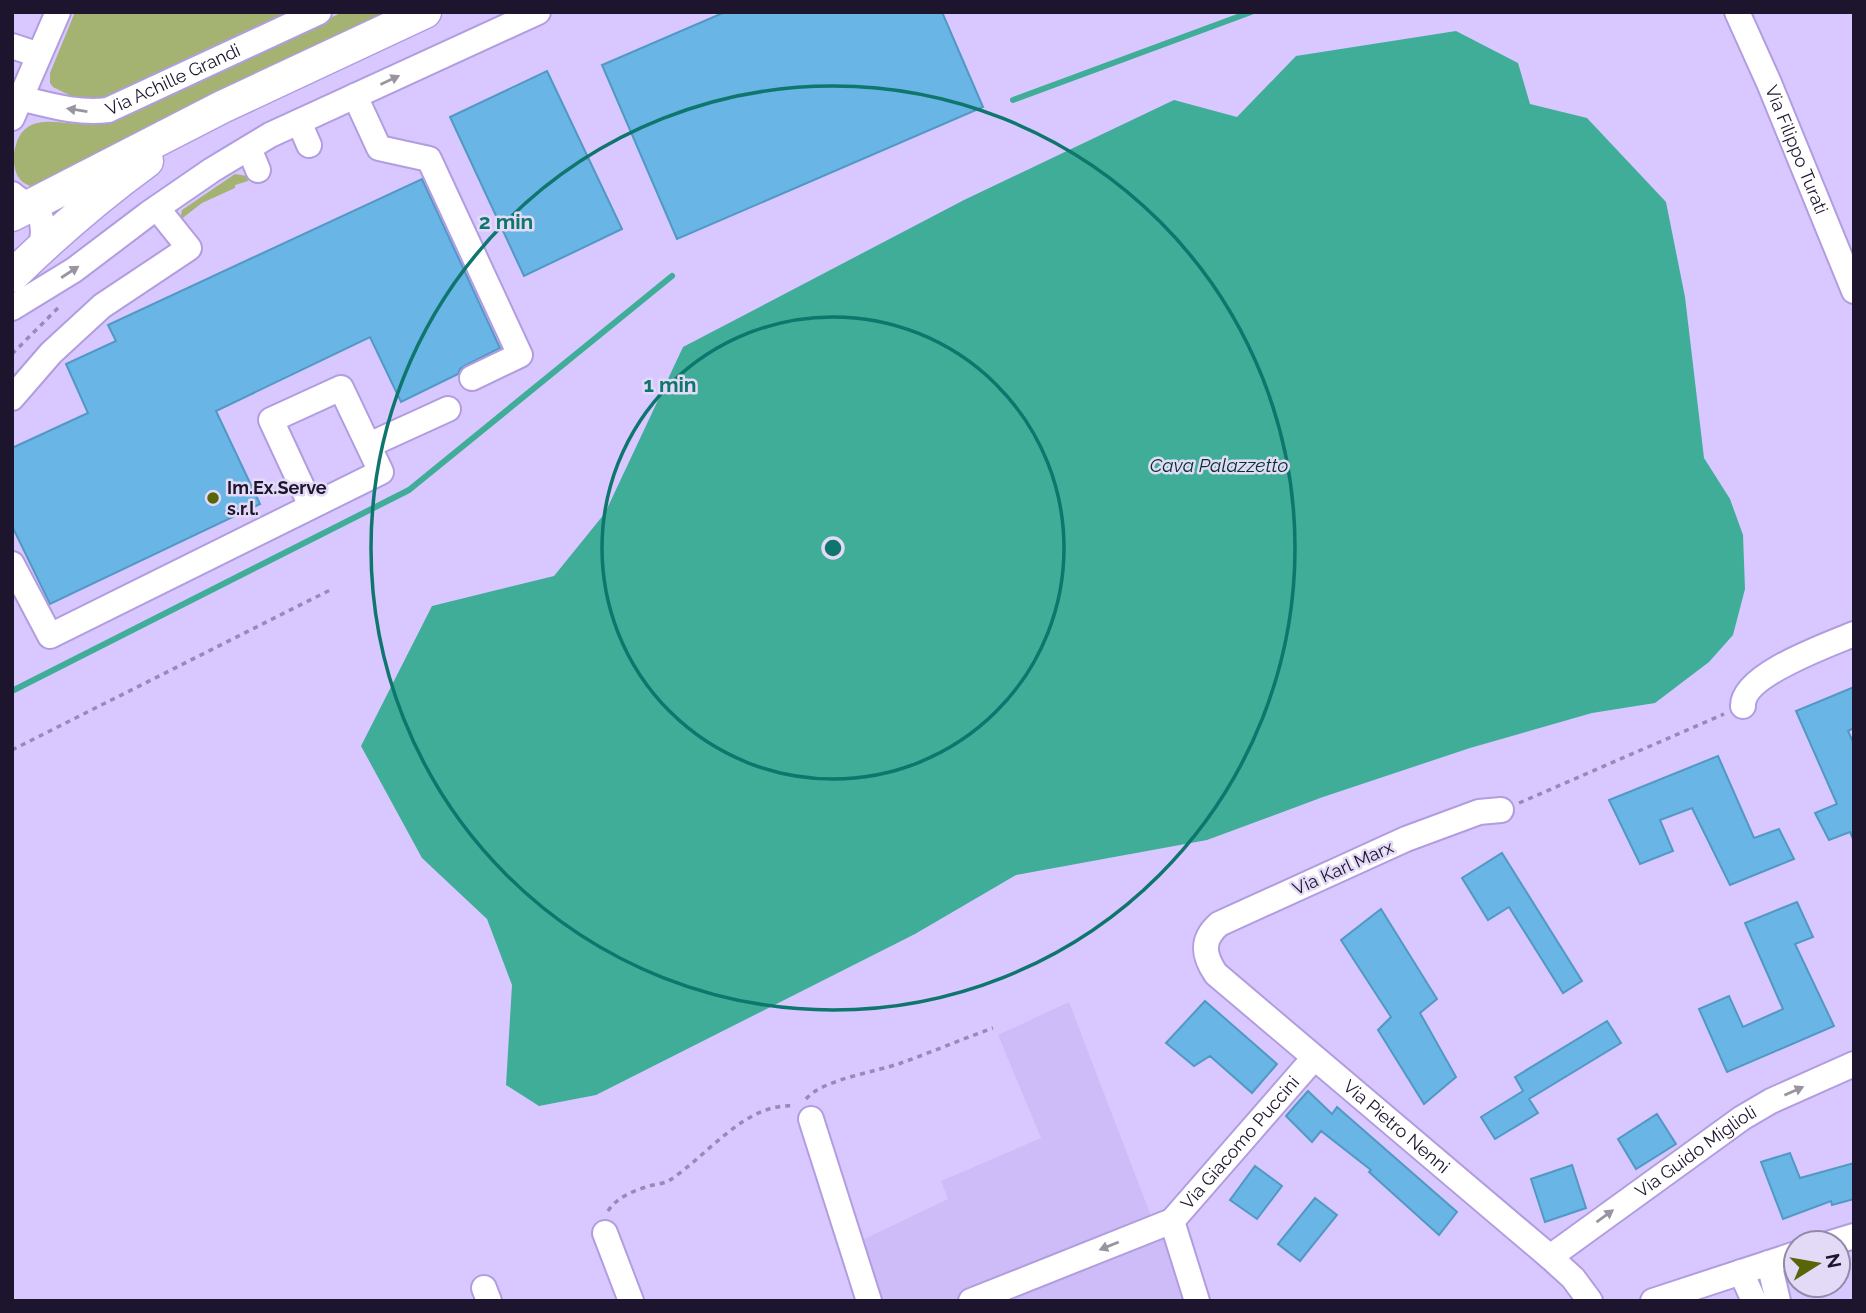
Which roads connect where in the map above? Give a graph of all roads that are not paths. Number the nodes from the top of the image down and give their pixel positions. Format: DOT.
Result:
graph roads {
  1 [pos="58,12"];
  2 [pos="319,12"];
  3 [pos="425,12"];
  4 [pos="538,12"];
  5 [pos="1737,12"];
  6 [pos="12,46"];
  7 [pos="39,55"];
  8 [pos="355,96"];
  9 [pos="222,107"];
  10 [pos="16,108"];
  11 [pos="299,122"];
  12 [pos="309,145"];
  13 [pos="18,205"];
  14 [pos="157,208"];
  15 [pos="41,247"];
  16 [pos="12,276"];
  17 [pos="1854,290"];
  18 [pos="12,308"];
  19 [pos="472,378"];
  20 [pos="12,398"];
  21 [pos="448,409"];
  22 [pos="369,445"];
  23 [pos="311,506"];
  24 [pos="12,564"];
  25 [pos="1854,634"];
  26 [pos="1743,706"];
  27 [pos="1501,810"];
  28 [pos="1206,952"];
  29 [pos="1314,1058"];
  30 [pos="1854,1064"];
  31 [pos="806,1114"];
  32 [pos="1172,1221"];
  33 [pos="605,1233"];
  34 [pos="1550,1257"];
  35 [pos="1782,1259"];
  36 [pos="1769,1263"];
  37 [pos="1741,1272"];
  38 [pos="631,1301"];
  39 [pos="869,1301"];
  40 [pos="971,1301"];
  41 [pos="1197,1301"];
  42 [pos="1590,1301"];
  43 [pos="1653,1301"];
  44 [pos="1754,1301"];
  45 [pos="1778,1301"];
  1 -- 7 [label="street"];
  2 -- 10 [label="street, Via Achille Grandi, one-way"];
  3 -- 9 [label="main road"];
  8 -- 4 [label="street, one-way"];
  5 -- 17 [label="street, Via Filippo Turati"];
  6 -- 7 [label="street"];
  7 -- 10 [label="street"];
  8 -- 11 [label="street"];
  8 -- 19 [label="street"];
  9 -- 13 [label="main road"];
  9 -- 15 [label="main road"];
  11 -- 12 [label="street"];
  11 -- 14 [label="street"];
  13 -- 15 [label="street"];
  18 -- 14 [label="street, one-way"];
  14 -- 20 [label="street"];
  15 -- 16 [label="main road"];
  21 -- 22 [label="street"];
  22 -- 23 [label="street"];
  22 -- 23 [label="street"];
  23 -- 24 [label="street"];
  25 -- 26 [label="street"];
  27 -- 28 [label="street, Via Karl Marx"];
  28 -- 29 [label="street, Via Pietro Nenni"];
  29 -- 32 [label="street, Via Giacomo Puccini"];
  29 -- 34 [label="street, Via Pietro Nenni"];
  34 -- 30 [label="street, Via Guido Miglioli, one-way"];
  31 -- 39 [label="street"];
  32 -- 40 [label="street, Via Giacomo Puccini, one-way"];
  32 -- 41 [label="street"];
  33 -- 38 [label="street"];
  34 -- 42 [label="street, Via Pietro Nenni"];
  35 -- 36 [label="street"];
  36 -- 37 [label="street"];
  36 -- 45 [label="street"];
  37 -- 43 [label="street"];
  37 -- 44 [label="street"];
}
